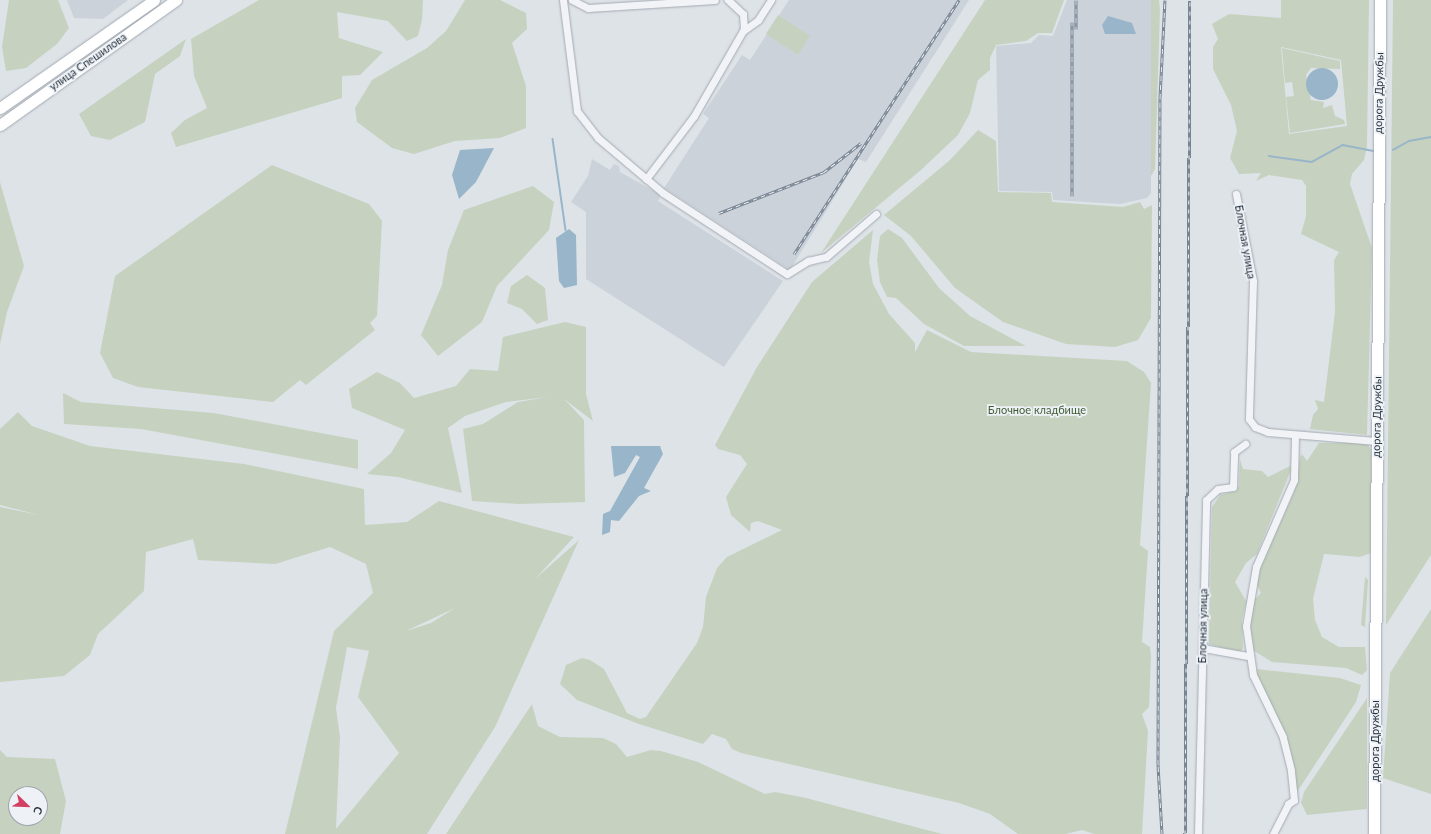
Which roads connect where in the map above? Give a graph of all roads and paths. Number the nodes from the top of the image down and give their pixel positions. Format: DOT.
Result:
graph roads {
  1 [pos="154,0"];
  2 [pos="176,0"];
  3 [pos="563,0"];
  4 [pos="572,0"];
  5 [pos="715,0"];
  6 [pos="728,0"];
  7 [pos="770,0"];
  8 [pos="1380,0"];
  9 [pos="742,32"];
  10 [pos="0,108"];
  11 [pos="0,125"];
  12 [pos="646,179"];
  13 [pos="1236,194"];
  14 [pos="876,214"];
  15 [pos="1295,437"];
  16 [pos="1376,442"];
  17 [pos="1245,444"];
  18 [pos="1203,648"];
  19 [pos="1248,656"];
  20 [pos="1198,834"];
  21 [pos="1273,834"];
  22 [pos="1374,834"];
  1 -- 10 [label="main road, улица Спешилова"];
  2 -- 11 [label="main road, улица Спешилова"];
  3 -- 12 [label="street"];
  4 -- 5 [label="street"];
  6 -- 9 [label="street"];
  7 -- 9 [label="street"];
  8 -- 16 [label="main road, дорога Дружбы"];
  9 -- 12 [label="street"];
  12 -- 14 [label="street"];
  13 -- 15 [label="street, Блочная улица"];
  15 -- 16 [label="street"];
  15 -- 19 [label="street"];
  16 -- 22 [label="main road, дорога Дружбы"];
  17 -- 18 [label="street, Блочная улица"];
  18 -- 19 [label="street"];
  18 -- 20 [label="street, Блочная улица"];
  19 -- 21 [label="street"];
}
